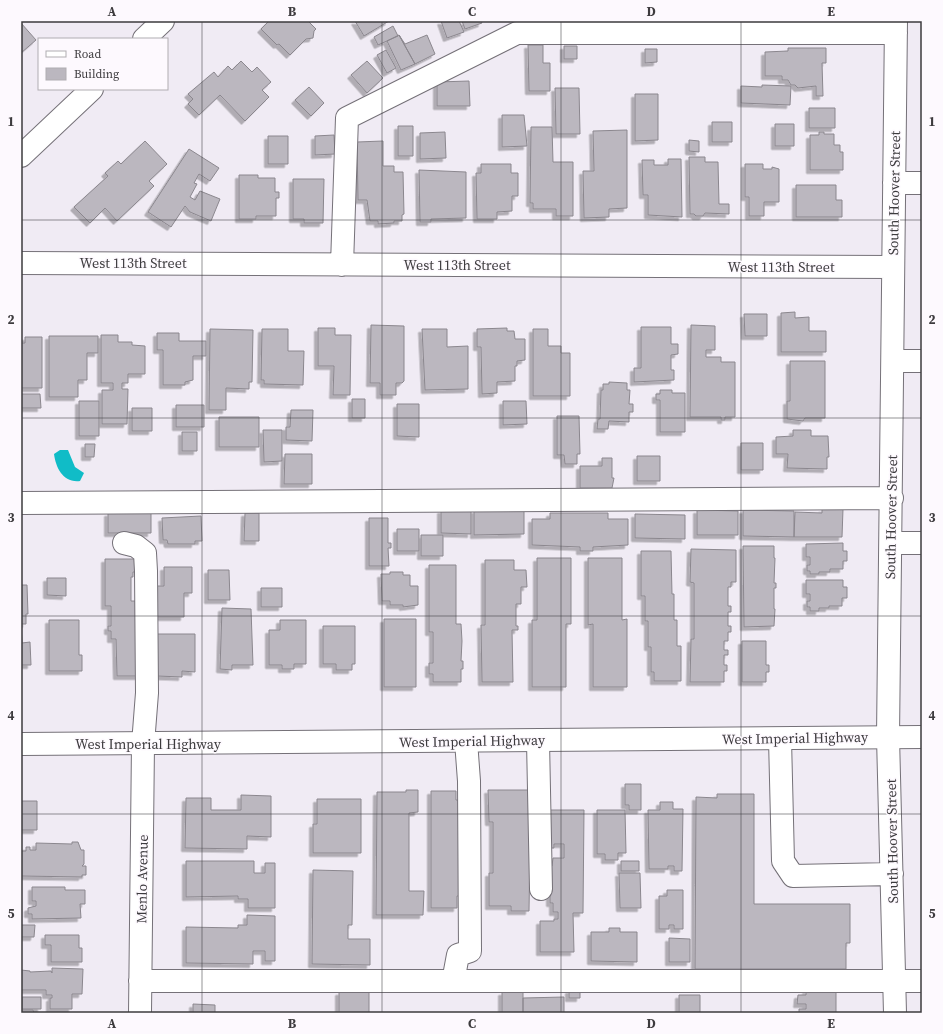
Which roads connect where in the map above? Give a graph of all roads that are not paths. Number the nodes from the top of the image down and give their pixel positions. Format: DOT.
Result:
graph roads {
  1 [pos="163,21"];
  2 [pos="896,27"];
  3 [pos="145,38"];
  4 [pos="91,90"];
  5 [pos="21,156"];
  6 [pos="894,183"];
  7 [pos="922,183"];
  8 [pos="21,263"];
  9 [pos="342,265"];
  10 [pos="893,267"];
  11 [pos="893,361"];
  12 [pos="922,361"];
  13 [pos="892,498"];
  14 [pos="21,503"];
  15 [pos="124,543"];
  16 [pos="891,543"];
  17 [pos="922,543"];
  18 [pos="888,737"];
  19 [pos="922,737"];
  20 [pos="780,739"];
  21 [pos="538,740"];
  22 [pos="466,741"];
  23 [pos="21,744"];
  24 [pos="143,744"];
  25 [pos="892,874"];
  26 [pos="541,889"];
  27 [pos="140,981"];
  28 [pos="455,981"];
  29 [pos="895,981"];
  30 [pos="922,981"];
  31 [pos="140,1013"];
  32 [pos="895,1013"];
  1 -- 3 [label="street"];
  2 -- 6 [label="street, South Hoover Street"];
  2 -- 9 [label="street"];
  4 -- 5 [label="street"];
  6 -- 7 [label="street"];
  6 -- 10 [label="street, South Hoover Street"];
  8 -- 9 [label="street, West 113th Street"];
  9 -- 10 [label="street, West 113th Street"];
  10 -- 11 [label="street, South Hoover Street"];
  11 -- 12 [label="street"];
  11 -- 13 [label="street, South Hoover Street"];
  13 -- 14 [label="street"];
  13 -- 16 [label="street, South Hoover Street"];
  15 -- 24 [label="street, Menlo Avenue"];
  16 -- 17 [label="street"];
  16 -- 18 [label="street, South Hoover Street"];
  18 -- 19 [label="street, West Imperial Highway"];
  18 -- 20 [label="street, West Imperial Highway"];
  18 -- 25 [label="street, South Hoover Street"];
  20 -- 21 [label="street, West Imperial Highway"];
  20 -- 25 [label="street"];
  21 -- 22 [label="street, West Imperial Highway"];
  21 -- 26 [label="street"];
  22 -- 24 [label="street, West Imperial Highway"];
  22 -- 28 [label="street"];
  23 -- 24 [label="street, West Imperial Highway"];
  24 -- 27 [label="street, Menlo Avenue"];
  25 -- 29 [label="street, South Hoover Street"];
  27 -- 28 [label="street"];
  27 -- 31 [label="street, Menlo Avenue"];
  28 -- 29 [label="street"];
  29 -- 30 [label="street"];
  29 -- 32 [label="street, South Hoover Street"];
}
